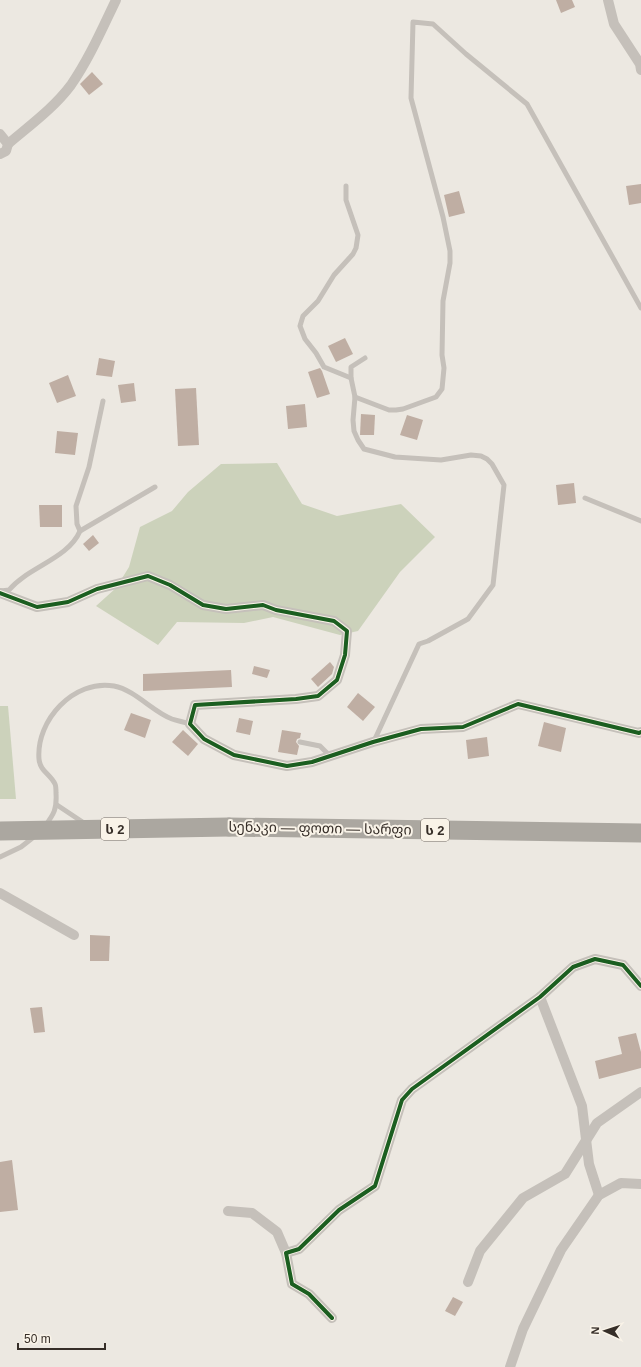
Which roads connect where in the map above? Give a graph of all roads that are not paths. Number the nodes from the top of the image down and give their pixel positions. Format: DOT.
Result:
graph roads {
  1 [pos="116,0"];
  2 [pos="608,0"];
  3 [pos="641,70"];
  4 [pos="0,134"];
  5 [pos="8,144"];
  6 [pos="0,154"];
  7 [pos="346,186"];
  8 [pos="641,308"];
  9 [pos="365,358"];
  10 [pos="351,378"];
  11 [pos="355,397"];
  12 [pos="103,401"];
  13 [pos="155,487"];
  14 [pos="585,498"];
  15 [pos="641,521"];
  16 [pos="80,531"];
  17 [pos="0,592"];
  18 [pos="190,724"];
  19 [pos="641,732"];
  20 [pos="300,742"];
  21 [pos="373,742"];
  22 [pos="330,756"];
  23 [pos="57,805"];
  24 [pos="0,831"];
  25 [pos="641,833"];
  26 [pos="88,835"];
  27 [pos="0,857"];
  28 [pos="0,893"];
  29 [pos="74,935"];
  30 [pos="641,986"];
  31 [pos="540,997"];
  32 [pos="641,1092"];
  33 [pos="586,1140"];
  34 [pos="641,1184"];
  35 [pos="599,1195"];
  36 [pos="228,1212"];
  37 [pos="286,1253"];
  38 [pos="468,1282"];
  39 [pos="332,1318"];
  40 [pos="510,1367"];
  1 -- 5 [label="street"];
  2 -- 3 [label="street"];
  4 -- 5 [label="street"];
  5 -- 6 [label="street"];
  7 -- 10 [label="lane"];
  8 -- 11 [label="lane"];
  9 -- 10 [label="lane"];
  10 -- 11 [label="lane"];
  11 -- 21 [label="lane"];
  12 -- 16 [label="lane"];
  13 -- 16 [label="lane"];
  14 -- 15 [label="lane"];
  16 -- 17 [label="lane"];
  17 -- 18 [label="street"];
  18 -- 22 [label="street"];
  18 -- 23 [label="lane"];
  19 -- 21 [label="street"];
  20 -- 22 [label="lane"];
  21 -- 22 [label="street"];
  23 -- 26 [label="lane"];
  23 -- 27 [label="lane"];
  24 -- 25 [label="highway, სენაკი — ფოთი — სარფი / ს 2, bridge"];
  28 -- 29 [label="street"];
  30 -- 31 [label="street"];
  31 -- 33 [label="street"];
  31 -- 37 [label="street"];
  32 -- 33 [label="street"];
  33 -- 35 [label="street"];
  33 -- 38 [label="street"];
  34 -- 35 [label="street"];
  35 -- 40 [label="street"];
  36 -- 37 [label="street"];
  37 -- 39 [label="street"];
}
